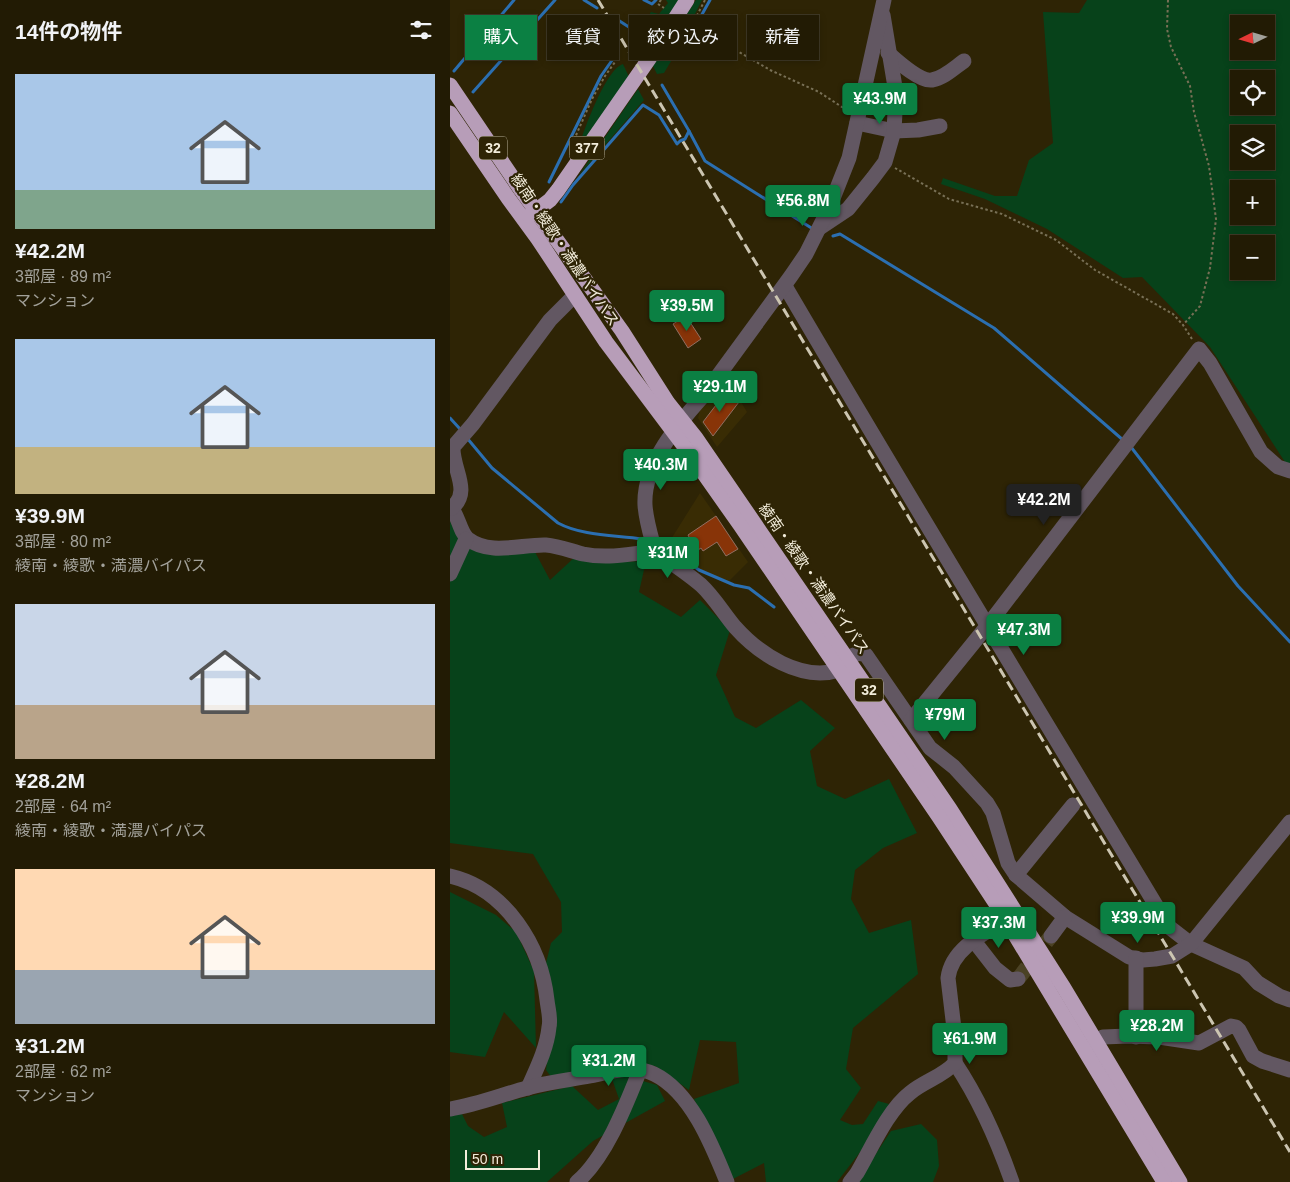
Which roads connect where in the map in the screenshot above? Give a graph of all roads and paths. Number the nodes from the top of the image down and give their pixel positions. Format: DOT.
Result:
graph roads {
  1 [pos="661,0"];
  2 [pos="687,0"];
  3 [pos="705,0"];
  4 [pos="1168,0"];
  5 [pos="883,3"];
  6 [pos="664,8"];
  7 [pos="699,15"];
  8 [pos="737,51"];
  9 [pos="888,53"];
  10 [pos="964,61"];
  11 [pos="616,62"];
  12 [pos="450,85"];
  13 [pos="450,113"];
  14 [pos="857,120"];
  15 [pos="940,126"];
  16 [pos="894,131"];
  17 [pos="568,152"];
  18 [pos="885,162"];
  19 [pos="537,212"];
  20 [pos="524,220"];
  21 [pos="820,228"];
  22 [pos="784,286"];
  23 [pos="575,295"];
  24 [pos="1184,325"];
  25 [pos="1199,349"];
  26 [pos="678,427"];
  27 [pos="1290,471"];
  28 [pos="451,507"];
  29 [pos="466,539"];
  30 [pos="655,551"];
  31 [pos="450,574"];
  32 [pos="988,625"];
  33 [pos="843,664"];
  34 [pos="911,720"];
  35 [pos="1073,805"];
  36 [pos="1290,822"];
  37 [pos="1016,875"];
  38 [pos="450,876"];
  39 [pos="1012,917"];
  40 [pos="1066,917"];
  41 [pos="1050,936"];
  42 [pos="974,941"];
  43 [pos="1192,944"];
  44 [pos="1136,958"];
  45 [pos="1018,979"];
  46 [pos="1290,1000"];
  47 [pos="1136,1036"];
  48 [pos="1095,1041"];
  49 [pos="955,1063"];
  50 [pos="640,1070"];
  51 [pos="1290,1070"];
  52 [pos="528,1088"];
  53 [pos="450,1109"];
  54 [pos="577,1182"];
  55 [pos="726,1182"];
  56 [pos="850,1182"];
  57 [pos="1012,1182"];
  58 [pos="1164,1182"];
  59 [pos="1180,1182"];
  1 -- 6 [label="path"];
  2 -- 19 [label="highway, 377"];
  3 -- 7 [label="path"];
  4 -- 24 [label="path"];
  5 -- 9 [label="street"];
  5 -- 14 [label="street"];
  8 -- 14 [label="path"];
  9 -- 10 [label="street"];
  9 -- 16 [label="street"];
  11 -- 17 [label="path"];
  12 -- 19 [label="highway, 綾南・綾歌・満濃バイパス / 32"];
  13 -- 20 [label="highway, 綾南・綾歌・満濃バイパス / 32"];
  14 -- 16 [label="street"];
  14 -- 21 [label="street"];
  15 -- 16 [label="street"];
  16 -- 18 [label="street"];
  18 -- 21 [label="street"];
  18 -- 24 [label="path"];
  19 -- 20 [label="highway, 377"];
  19 -- 26 [label="highway, 綾南・綾歌・満濃バイパス / 32"];
  20 -- 23 [label="highway, 綾南・綾歌・満濃バイパス / 32"];
  21 -- 22 [label="street"];
  22 -- 26 [label="street"];
  22 -- 32 [label="street"];
  23 -- 26 [label="highway, 綾南・綾歌・満濃バイパス / 32"];
  23 -- 28 [label="street"];
  24 -- 25 [label="path"];
  25 -- 27 [label="street"];
  25 -- 32 [label="street"];
  26 -- 30 [label="street"];
  26 -- 33 [label="highway, 綾南・綾歌・満濃バイパス / 32"];
  28 -- 29 [label="street"];
  29 -- 30 [label="street"];
  29 -- 31 [label="street"];
  30 -- 33 [label="street"];
  32 -- 34 [label="street"];
  32 -- 43 [label="street"];
  33 -- 34 [label="street"];
  33 -- 39 [label="highway, 綾南・綾歌・満濃バイパス / 32"];
  34 -- 37 [label="street"];
  35 -- 37 [label="street"];
  36 -- 43 [label="street"];
  37 -- 40 [label="street"];
  38 -- 52 [label="street"];
  39 -- 42 [label="street"];
  39 -- 48 [label="highway, 綾南・綾歌・満濃バイパス / 32"];
  39 -- 58 [label="highway, 綾南・綾歌・満濃バイパス / 32"];
  40 -- 41 [label="street"];
  40 -- 44 [label="street"];
  42 -- 45 [label="street"];
  42 -- 49 [label="street"];
  43 -- 44 [label="street"];
  43 -- 46 [label="street"];
  44 -- 47 [label="street"];
  47 -- 48 [label="street"];
  47 -- 51 [label="street"];
  48 -- 59 [label="highway, 綾南・綾歌・満濃バイパス / 32"];
  49 -- 56 [label="street"];
  49 -- 57 [label="street"];
  50 -- 52 [label="street"];
  50 -- 54 [label="street"];
  50 -- 55 [label="street"];
  52 -- 53 [label="street"];
}
